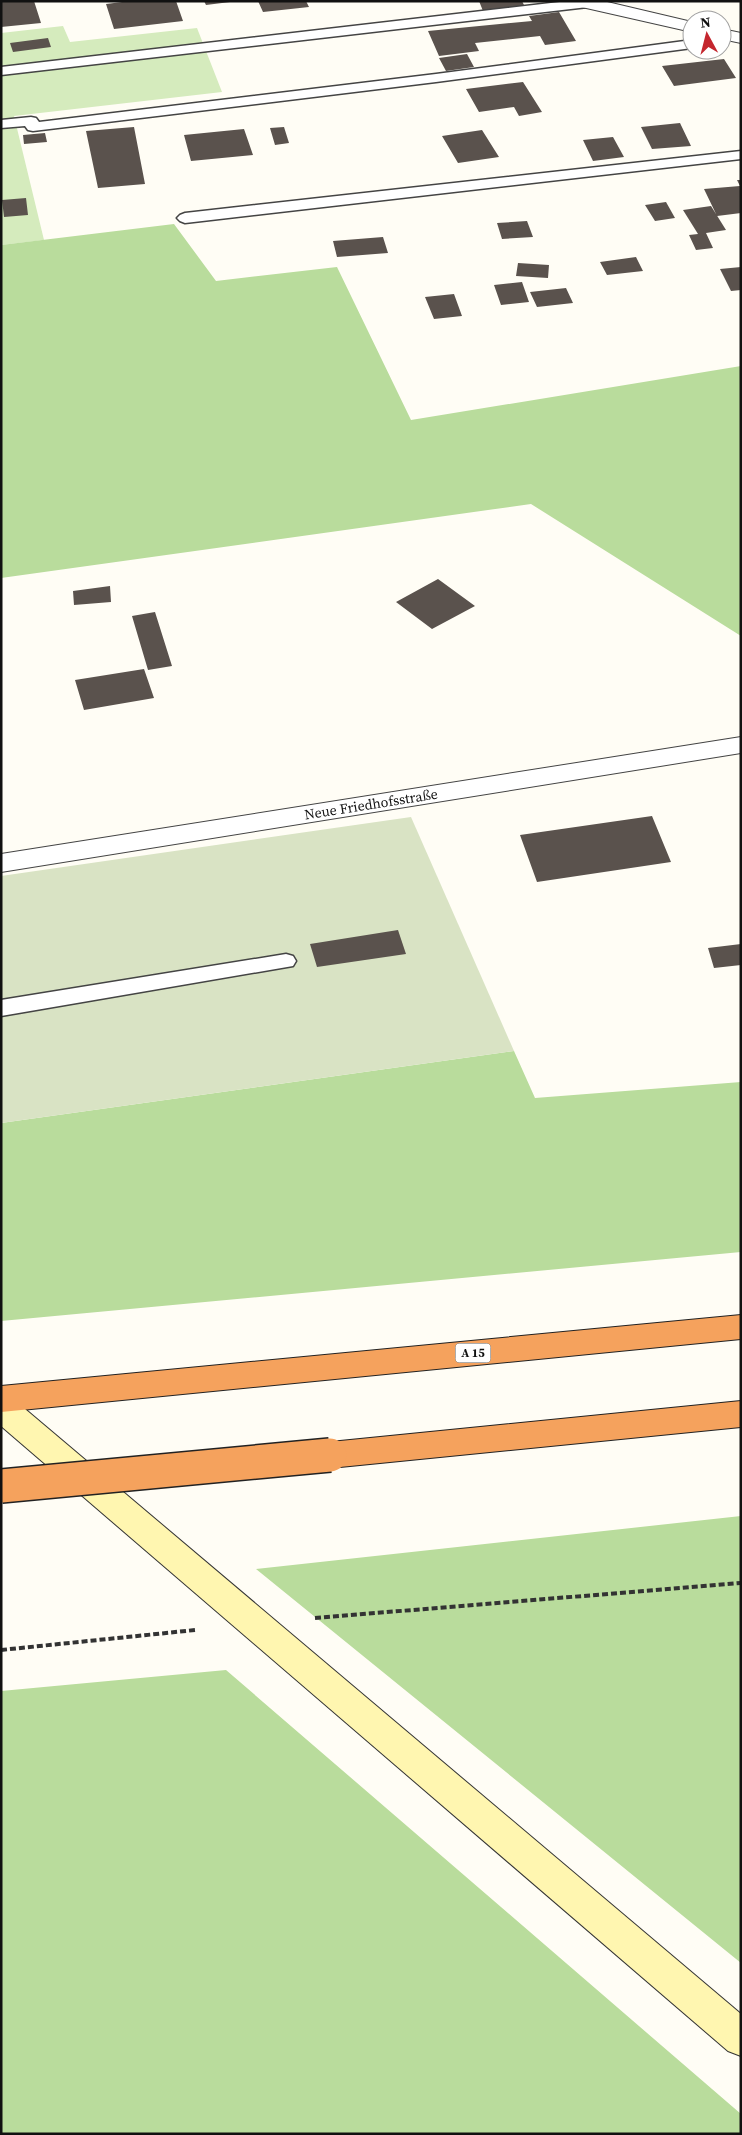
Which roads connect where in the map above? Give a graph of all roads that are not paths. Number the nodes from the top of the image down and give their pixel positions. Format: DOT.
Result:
graph roads {
  1 [pos="584,2"];
  2 [pos="682,25"];
  3 [pos="682,45"];
  4 [pos="1,71"];
  5 [pos="1,124"];
  6 [pos="741,156"];
  7 [pos="185,218"];
  8 [pos="741,745"];
  9 [pos="1,863"];
  10 [pos="286,961"];
  11 [pos="1,1008"];
  12 [pos="741,1327"];
  13 [pos="1,1399"];
  14 [pos="1,1407"];
  15 [pos="741,1414"];
  16 [pos="1,1486"];
  17 [pos="741,2038"];
  1 -- 2 [label="street"];
  1 -- 4 [label="lane"];
  3 -- 5 [label="lane"];
  6 -- 7 [label="lane"];
  8 -- 9 [label="street, Neue Friedhofsstraße"];
  10 -- 11 [label="lane"];
  12 -- 13 [label="highway, A 15"];
  14 -- 17 [label="street"];
  15 -- 16 [label="highway, bridge"];
}
